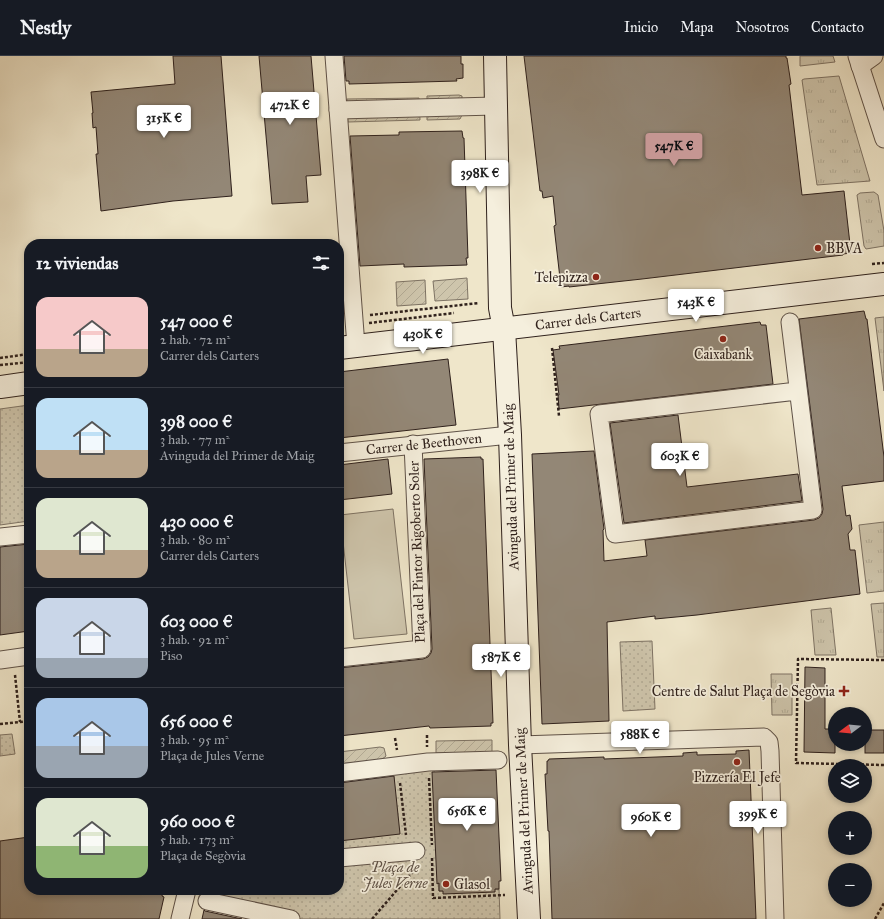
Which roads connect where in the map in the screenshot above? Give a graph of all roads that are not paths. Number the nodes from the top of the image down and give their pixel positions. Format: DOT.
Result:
graph roads {
  1 [pos="334,56"];
  2 [pos="495,56"];
  3 [pos="864,59"];
  4 [pos="495,106"];
  5 [pos="338,110"];
  6 [pos="884,139"];
  7 [pos="884,284"];
  8 [pos="790,322"];
  9 [pos="504,329"];
  10 [pos="348,347"];
  11 [pos="24,384"];
  12 [pos="0,387"];
  13 [pos="797,391"];
  14 [pos="510,435"];
  15 [pos="413,444"];
  16 [pos="344,452"];
  17 [pos="24,535"];
  18 [pos="0,537"];
  19 [pos="344,657"];
  20 [pos="520,745"];
  21 [pos="498,760"];
  22 [pos="344,772"];
  23 [pos="426,851"];
  24 [pos="344,858"];
  25 [pos="186,895"];
  26 [pos="207,901"];
  27 [pos="180,919"];
  28 [pos="291,919"];
  29 [pos="529,919"];
  30 [pos="775,919"];
  1 -- 5 [label="street"];
  2 -- 4 [label="street, Avinguda del Primer de Maig"];
  3 -- 6 [label="street"];
  4 -- 5 [label="street"];
  4 -- 9 [label="street, Avinguda del Primer de Maig"];
  5 -- 10 [label="street"];
  7 -- 9 [label="street, Carrer dels Carters"];
  8 -- 13 [label="street"];
  9 -- 10 [label="street, Carrer dels Carters"];
  9 -- 14 [label="street, Avinguda del Primer de Maig"];
  11 -- 12 [label="street"];
  13 -- 13 [label="street"];
  14 -- 15 [label="street, Carrer de Beethoven"];
  14 -- 20 [label="street, Avinguda del Primer de Maig"];
  15 -- 16 [label="street, Carrer de Beethoven"];
  15 -- 19 [label="street, Plaça del Pintor Rigoberto Soler"];
  17 -- 18 [label="street"];
  20 -- 29 [label="street, Avinguda del Primer de Maig"];
  20 -- 30 [label="street"];
  21 -- 22 [label="street"];
  23 -- 24 [label="street"];
  25 -- 27 [label="street"];
  26 -- 28 [label="street"];
}
